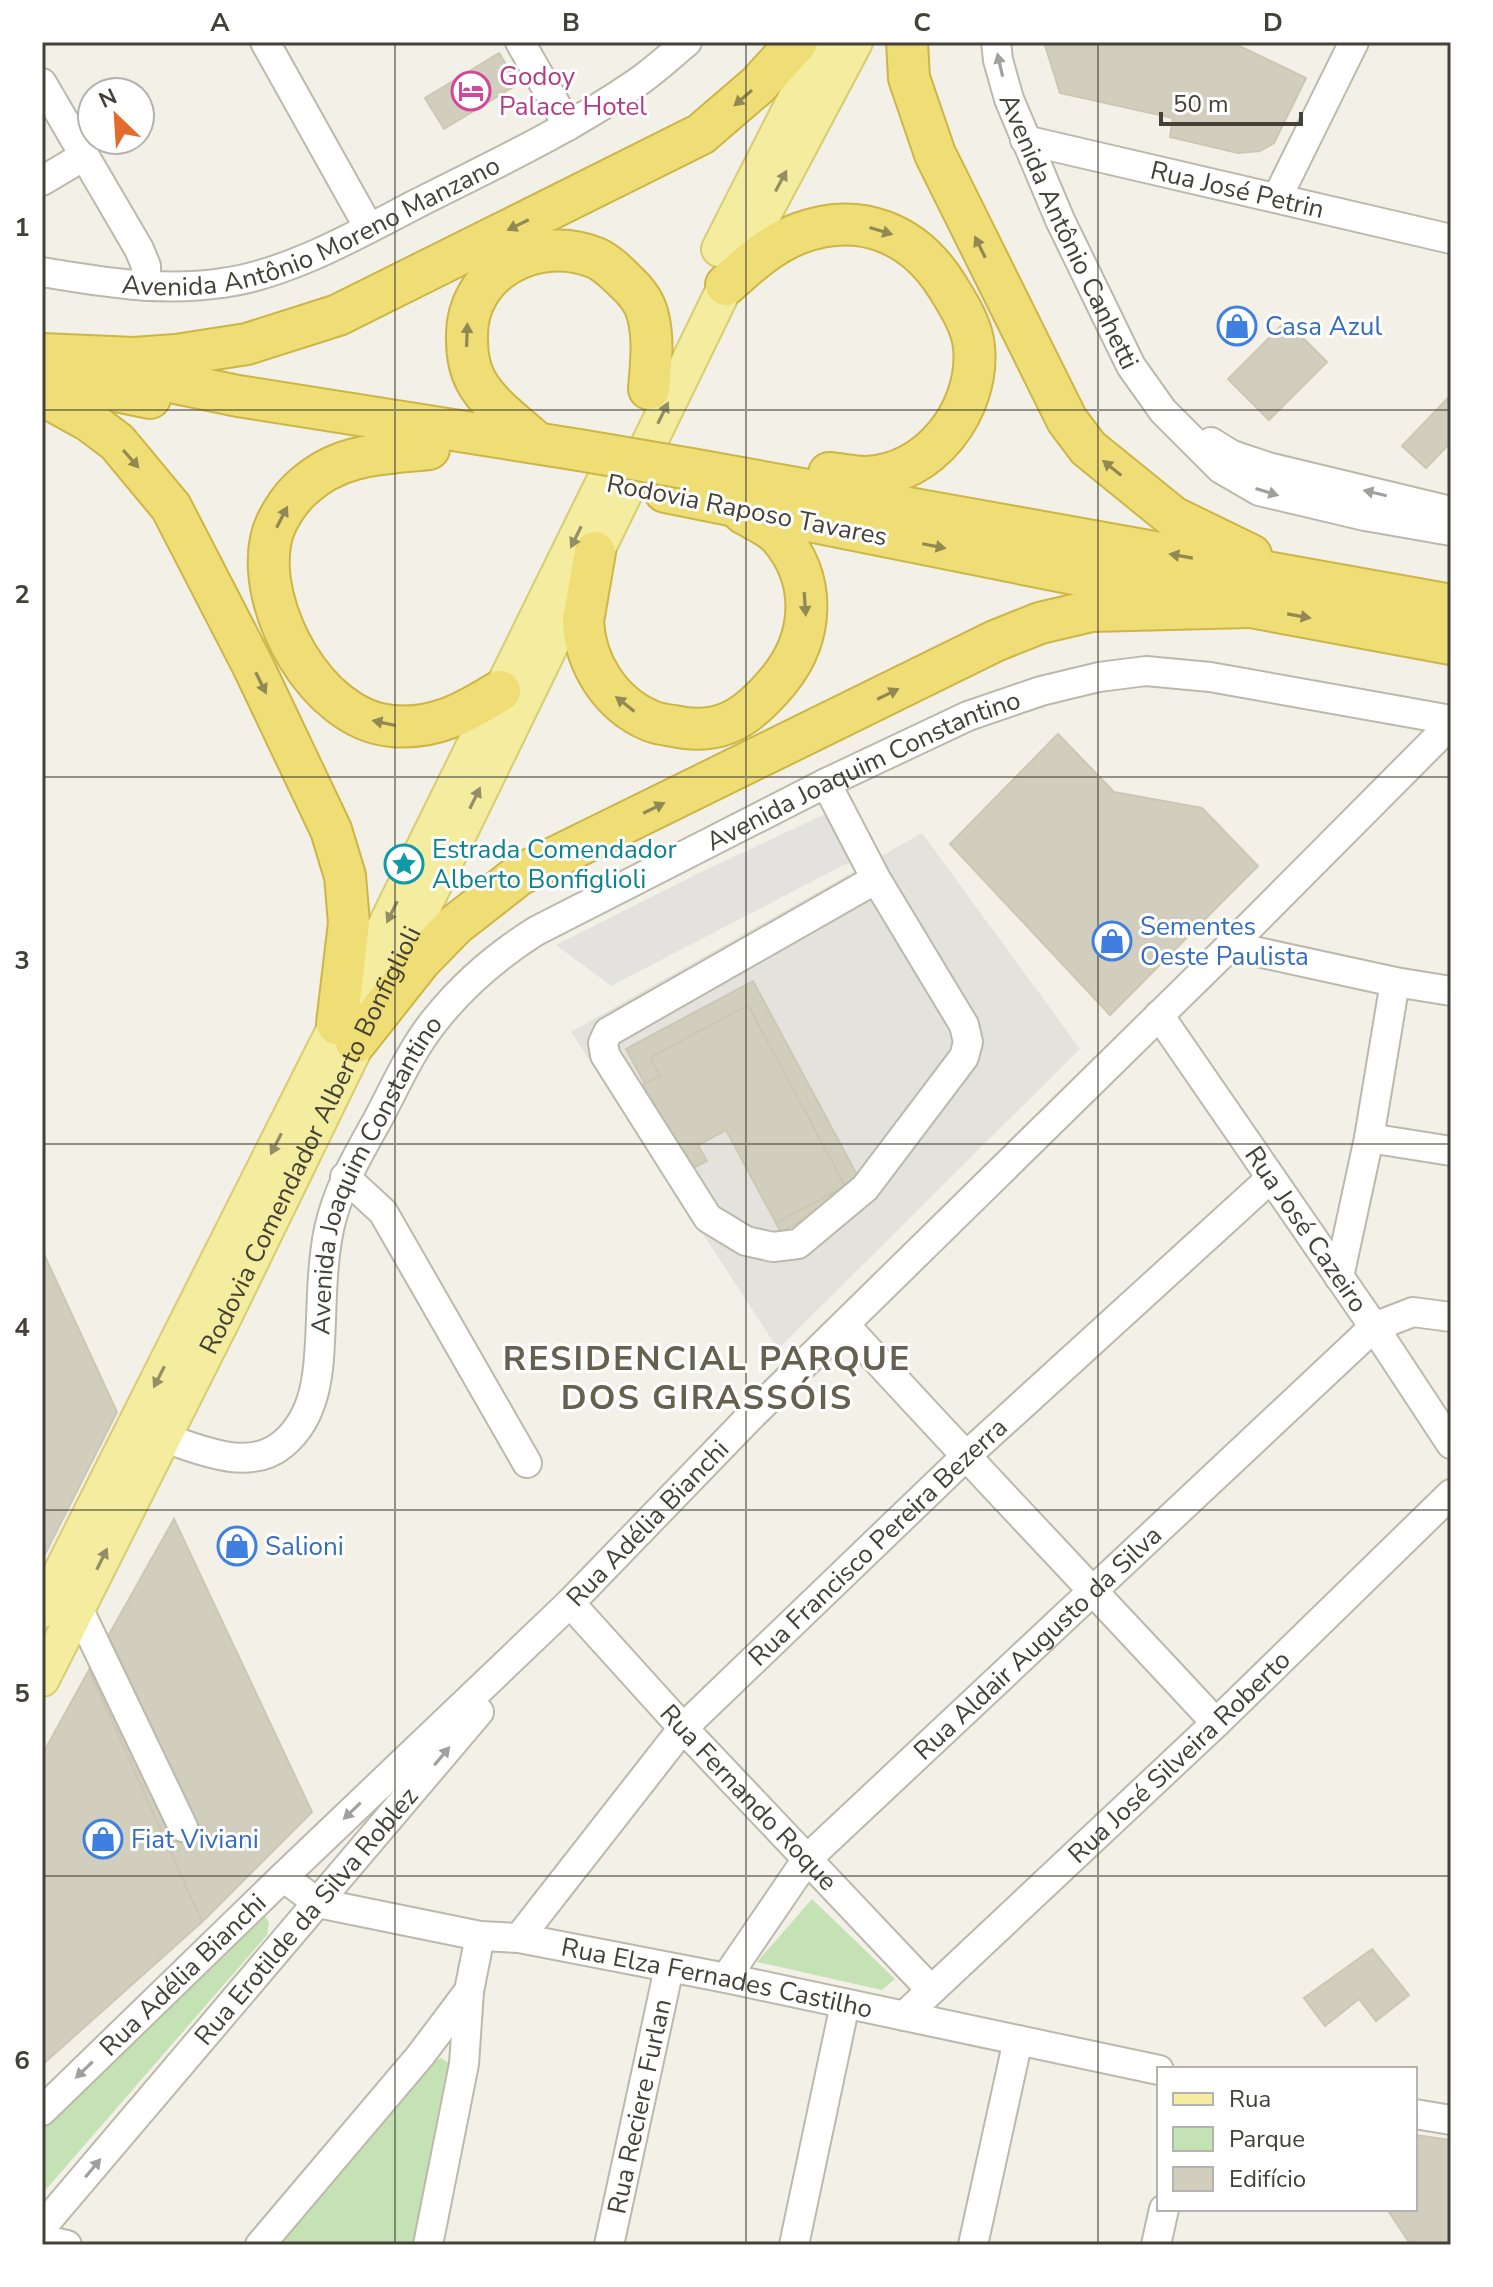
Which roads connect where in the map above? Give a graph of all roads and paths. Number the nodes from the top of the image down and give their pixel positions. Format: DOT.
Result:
graph roads {
  1 [pos="265,42"];
  2 [pos="520,42"];
  3 [pos="687,42"];
  4 [pos="797,42"];
  5 [pos="824,42"];
  6 [pos="855,42"];
  7 [pos="907,42"];
  8 [pos="996,42"];
  9 [pos="1354,42"];
  10 [pos="42,83"];
  11 [pos="568,126"];
  12 [pos="1025,140"];
  13 [pos="76,142"];
  14 [pos="84,156"];
  15 [pos="42,181"];
  16 [pos="1277,198"];
  17 [pos="369,228"];
  18 [pos="1451,239"];
  19 [pos="42,272"];
  20 [pos="726,285"];
  21 [pos="146,286"];
  22 [pos="42,355"];
  23 [pos="42,376"];
  24 [pos="649,389"];
  25 [pos="42,395"];
  26 [pos="1163,411"];
  27 [pos="536,442"];
  28 [pos="429,449"];
  29 [pos="571,462"];
  30 [pos="675,480"];
  31 [pos="732,506"];
  32 [pos="1451,511"];
  33 [pos="1451,531"];
  34 [pos="595,552"];
  35 [pos="1294,576"];
  36 [pos="1451,605"];
  37 [pos="1249,607"];
  38 [pos="1451,644"];
  39 [pos="500,691"];
  40 [pos="1451,722"];
  41 [pos="826,783"];
  42 [pos="876,879"];
  43 [pos="1230,946"];
  44 [pos="1395,982"];
  45 [pos="1451,991"];
  46 [pos="1159,1015"];
  47 [pos="346,1033"];
  48 [pos="1369,1138"];
  49 [pos="1451,1151"];
  50 [pos="345,1177"];
  51 [pos="1271,1178"];
  52 [pos="1339,1277"];
  53 [pos="1451,1317"];
  54 [pos="845,1325"];
  55 [pos="1374,1327"];
  56 [pos="162,1437"];
  57 [pos="1451,1444"];
  58 [pos="965,1457"];
  59 [pos="527,1463"];
  60 [pos="1451,1494"];
  61 [pos="1093,1590"];
  62 [pos="570,1603"];
  63 [pos="78,1608"];
  64 [pos="42,1610"];
  65 [pos="42,1679"];
  66 [pos="1216,1723"];
  67 [pos="683,1728"];
  68 [pos="183,1827"];
  69 [pos="807,1859"];
  70 [pos="283,1877"];
  71 [pos="318,1903"];
  72 [pos="480,1936"];
  73 [pos="519,1938"];
  74 [pos="669,1968"];
  75 [pos="726,1978"];
  76 [pos="931,1990"];
  77 [pos="469,1991"];
  78 [pos="845,2004"];
  79 [pos="904,2016"];
  80 [pos="1018,2040"];
  81 [pos="1157,2070"];
  82 [pos="42,2111"];
  83 [pos="1417,2114"];
  84 [pos="1451,2120"];
  85 [pos="1164,2211"];
  86 [pos="42,2227"];
  87 [pos="42,2239"];
  88 [pos="67,2245"];
  89 [pos="260,2245"];
  90 [pos="428,2245"];
  91 [pos="609,2245"];
  92 [pos="794,2245"];
  93 [pos="973,2245"];
  94 [pos="1156,2245"];
  1 -- 17 [label="street"];
  2 -- 11 [label="street"];
  3 -- 11 [label="street, Avenida Antônio Moreno Manzano"];
  4 -- 22 [label="highway, one-way"];
  5 -- 24 [label="main road, Rodovia Comendador Alberto Bonfiglioli"];
  20 -- 6 [label="main road, Rodovia Comendador Alberto Bonfiglioli, one-way"];
  35 -- 7 [label="highway, one-way"];
  12 -- 8 [label="street, Avenida Antônio Canhetti, one-way"];
  9 -- 16 [label="street"];
  10 -- 13 [label="street"];
  11 -- 17 [label="street, Avenida Antônio Moreno Manzano"];
  12 -- 16 [label="street, Rua José Petrin"];
  12 -- 26 [label="street, Avenida Antônio Canhetti"];
  14 -- 15 [label="street"];
  14 -- 21 [label="street"];
  16 -- 18 [label="street, Rua José Petrin"];
  17 -- 21 [label="street, Avenida Antônio Moreno Manzano"];
  19 -- 21 [label="street, Avenida Antônio Moreno Manzano"];
  20 -- 30 [label="highway, one-way"];
  34 -- 20 [label="main road, Rodovia Comendador Alberto Bonfiglioli, one-way"];
  22 -- 27 [label="highway, Rodovia Raposo Tavares"];
  23 -- 28 [label="highway, Rodovia Raposo Tavares"];
  27 -- 24 [label="highway, one-way"];
  24 -- 39 [label="main road, Rodovia Comendador Alberto Bonfiglioli, one-way"];
  25 -- 47 [label="highway, one-way"];
  32 -- 26 [label="street, Avenida Antônio Canhetti, one-way"];
  26 -- 33 [label="street, Avenida Antônio Canhetti, one-way"];
  27 -- 29 [label="highway, Rodovia Raposo Tavares"];
  28 -- 29 [label="highway, Rodovia Raposo Tavares"];
  39 -- 28 [label="highway, one-way"];
  29 -- 30 [label="highway, Rodovia Raposo Tavares, bridge"];
  30 -- 31 [label="highway, Rodovia Raposo Tavares"];
  35 -- 30 [label="highway, Rodovia Raposo Tavares, one-way"];
  31 -- 34 [label="highway, one-way"];
  31 -- 37 [label="highway, Rodovia Raposo Tavares, one-way"];
  47 -- 34 [label="main road, Rodovia Comendador Alberto Bonfiglioli, one-way"];
  35 -- 36 [label="highway, Rodovia Raposo Tavares"];
  37 -- 38 [label="highway, Rodovia Raposo Tavares, one-way"];
  47 -- 37 [label="highway, one-way"];
  39 -- 47 [label="main road, Rodovia Comendador Alberto Bonfiglioli, one-way"];
  40 -- 41 [label="street, Avenida Joaquim Constantino"];
  40 -- 43 [label="street, Rua Adélia Bianchi"];
  41 -- 42 [label="street"];
  41 -- 50 [label="street, Avenida Joaquim Constantino"];
  42 -- 42 [label="street"];
  43 -- 44 [label="street"];
  43 -- 46 [label="street, Rua Adélia Bianchi"];
  44 -- 45 [label="street"];
  44 -- 48 [label="street"];
  46 -- 51 [label="street, Rua José Cazeiro"];
  46 -- 54 [label="street, Rua Adélia Bianchi"];
  47 -- 56 [label="main road, Rodovia Comendador Alberto Bonfiglioli"];
  47 -- 64 [label="main road, Rodovia Comendador Alberto Bonfiglioli, one-way"];
  48 -- 49 [label="street"];
  48 -- 52 [label="street"];
  50 -- 56 [label="street, Avenida Joaquim Constantino"];
  50 -- 59 [label="street"];
  51 -- 52 [label="street, Rua José Cazeiro"];
  51 -- 58 [label="street, Rua Francisco Pereira Bezerra"];
  52 -- 55 [label="street, Rua José Cazeiro"];
  53 -- 55 [label="street"];
  54 -- 58 [label="street"];
  54 -- 62 [label="street, Rua Adélia Bianchi"];
  55 -- 57 [label="street, Rua José Cazeiro"];
  55 -- 61 [label="street, Rua Aldair Augusto da Silva"];
  63 -- 56 [label="main road, Rodovia Comendador Alberto Bonfiglioli, one-way"];
  58 -- 61 [label="street"];
  58 -- 67 [label="street, Rua Francisco Pereira Bezerra"];
  60 -- 66 [label="street, Rua José Silveira Roberto"];
  61 -- 66 [label="street"];
  61 -- 69 [label="street, Rua Aldair Augusto da Silva"];
  62 -- 67 [label="street, Rua Fernando Roque"];
  62 -- 70 [label="street, Rua Adélia Bianchi, one-way"];
  71 -- 62 [label="street, Rua Erotilde da Silva Roblez, one-way"];
  63 -- 65 [label="main road, Rodovia Comendador Alberto Bonfiglioli"];
  63 -- 68 [label="street"];
  66 -- 76 [label="street, Rua José Silveira Roberto"];
  67 -- 69 [label="street, Rua Fernando Roque"];
  67 -- 73 [label="street, Rua Francisco Pereira Bezerra"];
  69 -- 75 [label="street, Rua Aldair Augusto da Silva"];
  69 -- 76 [label="street, Rua Fernando Roque"];
  70 -- 71 [label="street, Rua Elza Fernades Castilho"];
  70 -- 82 [label="street, Rua Adélia Bianchi, one-way"];
  71 -- 72 [label="street, Rua Elza Fernades Castilho"];
  86 -- 71 [label="street, Rua Erotilde da Silva Roblez, one-way"];
  72 -- 73 [label="street, Rua Elza Fernades Castilho"];
  72 -- 77 [label="street"];
  73 -- 74 [label="street, Rua Elza Fernades Castilho"];
  74 -- 75 [label="street, Rua Elza Fernades Castilho"];
  74 -- 91 [label="street, Rua Reciere Furlan"];
  75 -- 78 [label="street, Rua Elza Fernades Castilho"];
  76 -- 79 [label="street, Rua José Silveira Roberto"];
  77 -- 89 [label="street"];
  77 -- 90 [label="street"];
  78 -- 79 [label="street, Rua Elza Fernades Castilho"];
  78 -- 92 [label="street"];
  79 -- 80 [label="street, Rua Elza Fernades Castilho"];
  80 -- 81 [label="street, Rua Elza Fernades Castilho"];
  80 -- 93 [label="street"];
  83 -- 84 [label="street"];
  85 -- 94 [label="street"];
  87 -- 88 [label="street"];
}
